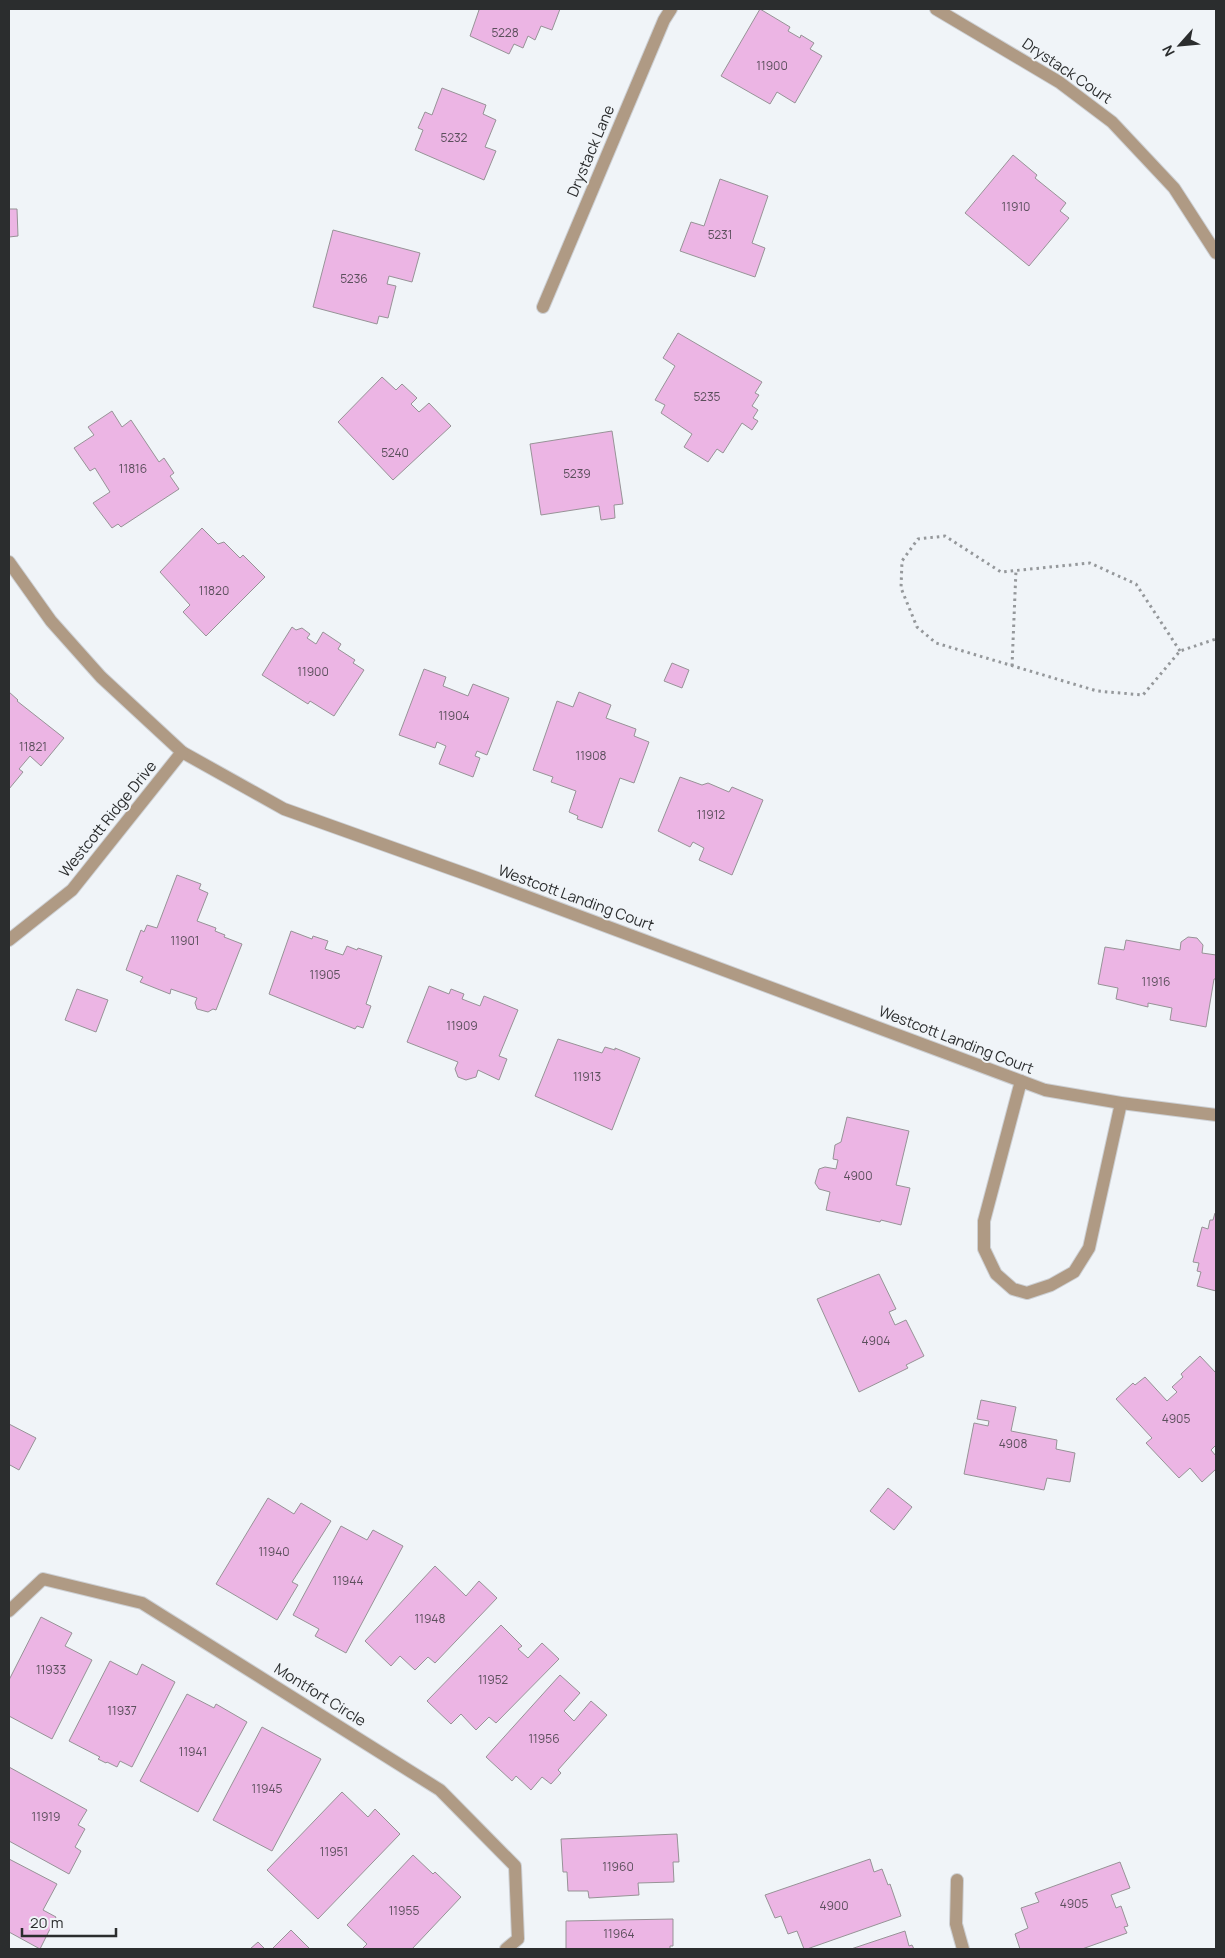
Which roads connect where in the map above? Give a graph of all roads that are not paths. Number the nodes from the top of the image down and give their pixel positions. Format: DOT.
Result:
graph roads {
  1 [pos="671,9"];
  2 [pos="936,9"];
  3 [pos="1216,253"];
  4 [pos="543,307"];
  5 [pos="9,562"];
  6 [pos="182,752"];
  7 [pos="9,940"];
  8 [pos="1021,1081"];
  9 [pos="1121,1103"];
  10 [pos="1216,1116"];
  11 [pos="9,1611"];
  12 [pos="957,1880"];
  13 [pos="506,1949"];
  14 [pos="962,1949"];
  1 -- 4 [label="street, Drystack Lane"];
  2 -- 3 [label="street, Drystack Court"];
  5 -- 6 [label="street, Westcott Landing Court"];
  6 -- 7 [label="street, Westcott Ridge Drive"];
  6 -- 8 [label="street, Westcott Landing Court"];
  8 -- 9 [label="street, Westcott Landing Court"];
  8 -- 9 [label="street"];
  9 -- 10 [label="street, Westcott Landing Court"];
  11 -- 13 [label="street, Montfort Circle"];
  12 -- 14 [label="street"];
}
